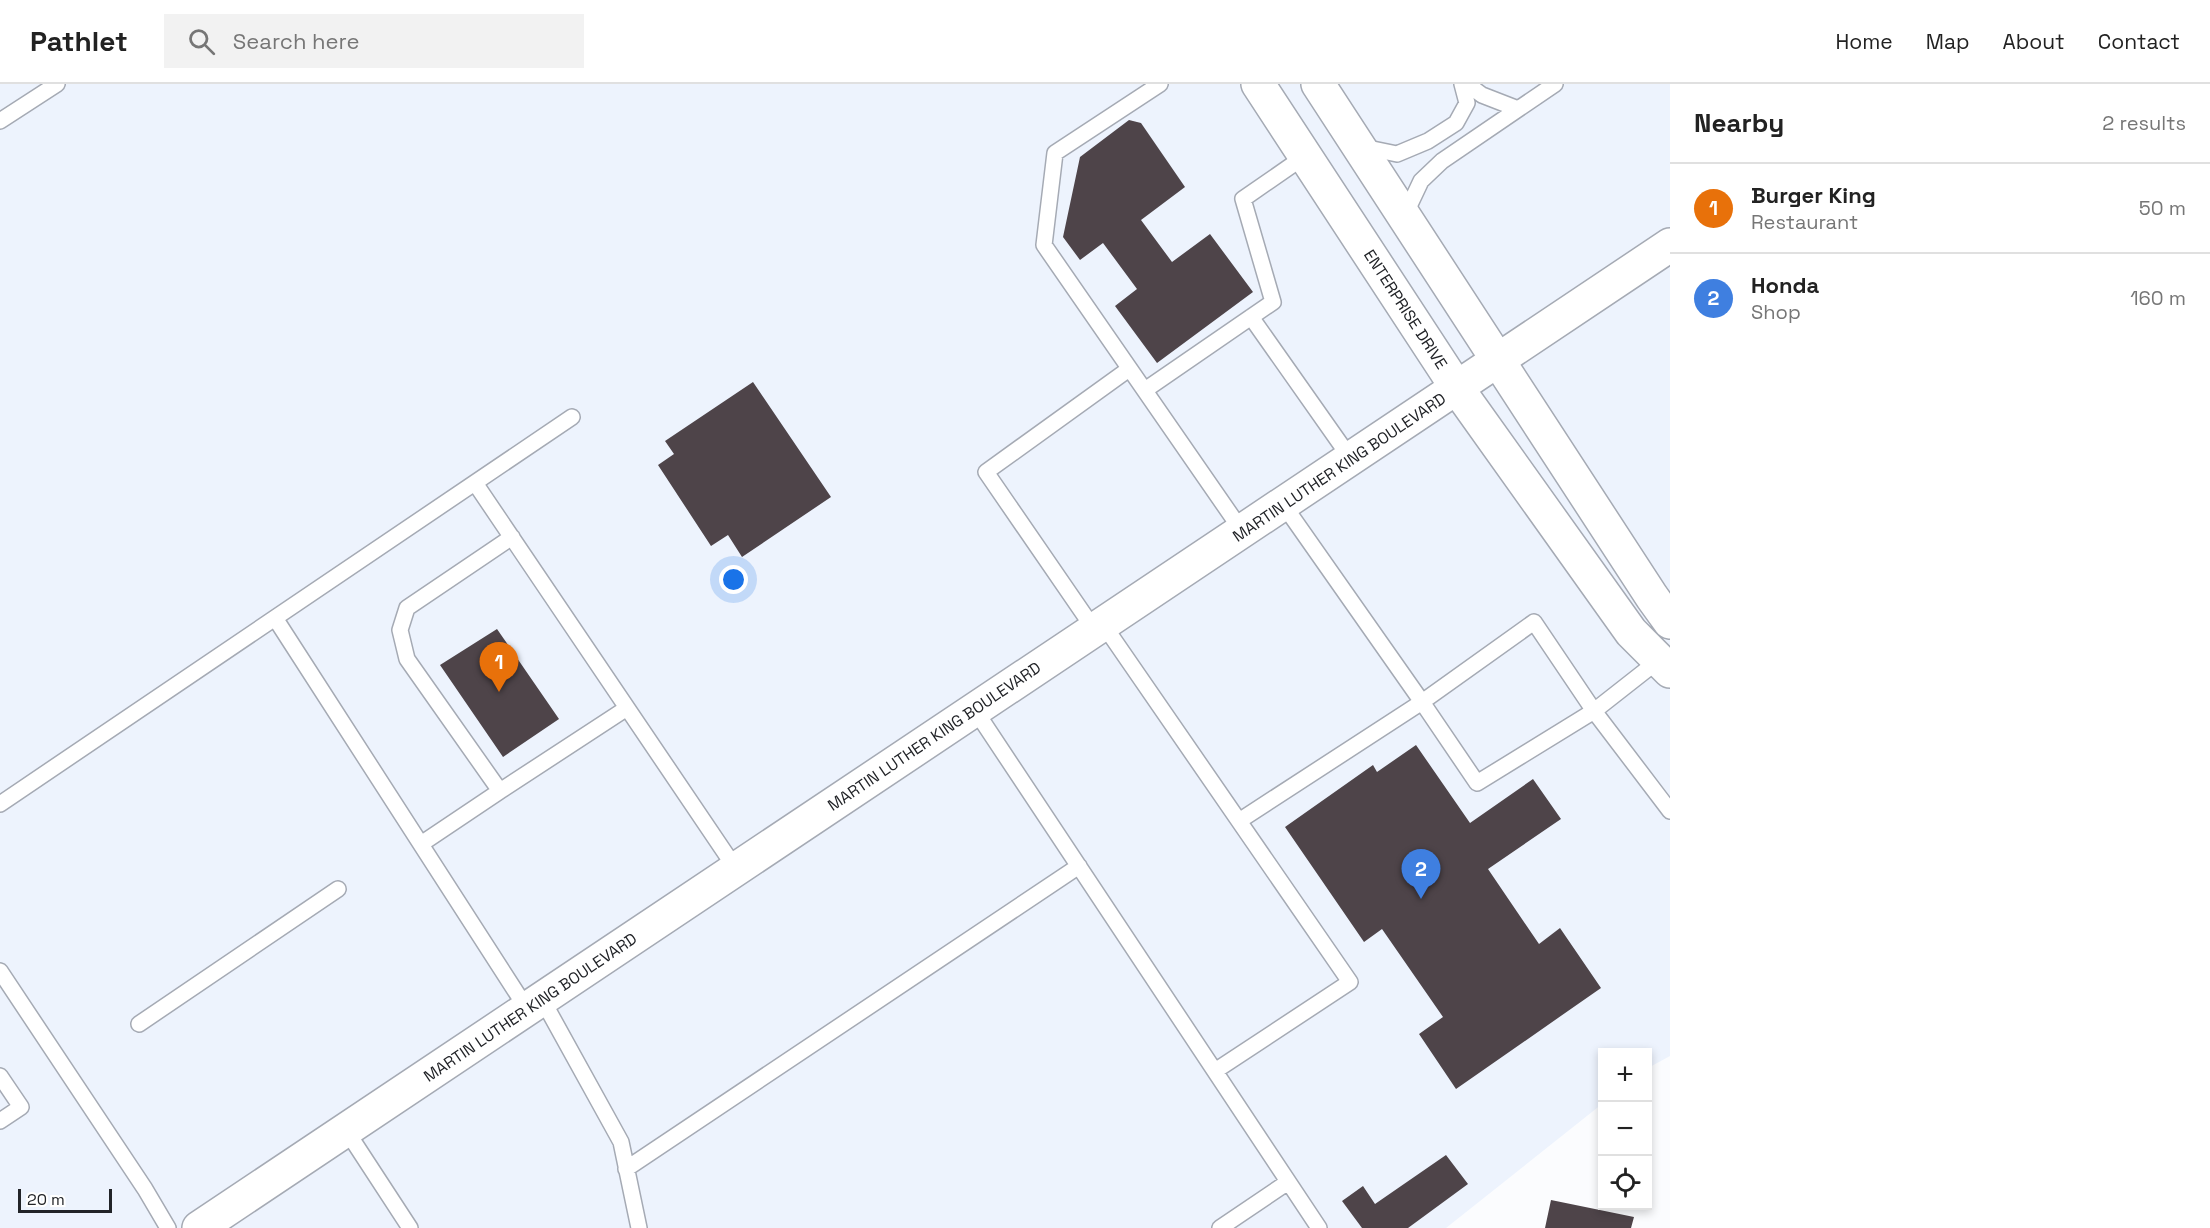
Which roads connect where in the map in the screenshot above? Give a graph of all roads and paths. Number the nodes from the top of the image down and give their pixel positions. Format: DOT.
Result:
graph roads {
  1 [pos="57,84"];
  2 [pos="1160,84"];
  3 [pos="1258,84"];
  4 [pos="1318,84"];
  5 [pos="1462,84"];
  6 [pos="1467,84"];
  7 [pos="1555,84"];
  8 [pos="1518,109"];
  9 [pos="0,121"];
  10 [pos="1358,146"];
  11 [pos="1305,156"];
  12 [pos="1404,218"];
  13 [pos="1670,245"];
  14 [pos="1251,317"];
  15 [pos="1497,360"];
  16 [pos="1130,369"];
  17 [pos="1457,388"];
  18 [pos="1145,390"];
  19 [pos="572,417"];
  20 [pos="1351,459"];
  21 [pos="475,483"];
  22 [pos="1283,504"];
  23 [pos="1242,531"];
  24 [pos="512,537"];
  25 [pos="275,618"];
  26 [pos="1670,622"];
  27 [pos="1099,626"];
  28 [pos="1665,666"];
  29 [pos="1422,702"];
  30 [pos="627,708"];
  31 [pos="975,710"];
  32 [pos="1594,711"];
  33 [pos="500,791"];
  34 [pos="0,804"];
  35 [pos="1670,811"];
  36 [pos="1239,821"];
  37 [pos="421,844"];
  38 [pos="1079,866"];
  39 [pos="736,869"];
  40 [pos="338,889"];
  41 [pos="0,971"];
  42 [pos="535,1004"];
  43 [pos="140,1024"];
  44 [pos="1215,1071"];
  45 [pos="0,1076"];
  46 [pos="0,1120"];
  47 [pos="346,1130"];
  48 [pos="626,1169"];
  49 [pos="1288,1182"];
  50 [pos="168,1228"];
  51 [pos="199,1228"];
  52 [pos="410,1228"];
  53 [pos="639,1228"];
  54 [pos="1220,1228"];
  55 [pos="1319,1228"];
  1 -- 9 [label="lane"];
  2 -- 16 [label="lane"];
  3 -- 11 [label="main road, ENTERPRISE DRIVE"];
  4 -- 10 [label="main road"];
  5 -- 10 [label="lane"];
  6 -- 8 [label="lane"];
  7 -- 8 [label="lane"];
  8 -- 12 [label="lane"];
  10 -- 12 [label="main road"];
  11 -- 14 [label="lane"];
  11 -- 17 [label="main road, ENTERPRISE DRIVE"];
  12 -- 15 [label="main road"];
  13 -- 15 [label="main road, MARTIN LUTHER KING BOULEVARD"];
  14 -- 18 [label="lane"];
  14 -- 20 [label="lane"];
  15 -- 17 [label="main road, MARTIN LUTHER KING BOULEVARD"];
  15 -- 26 [label="main road"];
  16 -- 18 [label="lane"];
  16 -- 27 [label="lane"];
  17 -- 20 [label="main road, MARTIN LUTHER KING BOULEVARD"];
  17 -- 28 [label="main road, ENTERPRISE DRIVE"];
  18 -- 23 [label="lane"];
  19 -- 21 [label="lane"];
  20 -- 22 [label="main road, MARTIN LUTHER KING BOULEVARD"];
  21 -- 24 [label="lane"];
  21 -- 25 [label="lane"];
  22 -- 23 [label="main road, MARTIN LUTHER KING BOULEVARD"];
  22 -- 29 [label="lane"];
  23 -- 27 [label="main road, MARTIN LUTHER KING BOULEVARD"];
  24 -- 30 [label="lane"];
  24 -- 33 [label="lane"];
  25 -- 34 [label="lane"];
  25 -- 37 [label="lane"];
  27 -- 31 [label="main road, MARTIN LUTHER KING BOULEVARD"];
  27 -- 36 [label="lane"];
  28 -- 32 [label="lane"];
  29 -- 32 [label="lane"];
  29 -- 32 [label="lane"];
  29 -- 36 [label="lane"];
  30 -- 33 [label="lane"];
  30 -- 39 [label="lane"];
  31 -- 38 [label="lane"];
  31 -- 39 [label="main road, MARTIN LUTHER KING BOULEVARD"];
  32 -- 35 [label="lane"];
  33 -- 37 [label="lane"];
  36 -- 44 [label="lane"];
  37 -- 42 [label="lane"];
  38 -- 44 [label="lane"];
  38 -- 48 [label="lane"];
  39 -- 42 [label="main road, MARTIN LUTHER KING BOULEVARD"];
  40 -- 43 [label="lane"];
  41 -- 50 [label="lane"];
  42 -- 47 [label="main road, MARTIN LUTHER KING BOULEVARD"];
  42 -- 48 [label="lane"];
  44 -- 49 [label="lane"];
  45 -- 46 [label="lane"];
  47 -- 51 [label="main road, MARTIN LUTHER KING BOULEVARD"];
  47 -- 52 [label="lane"];
  48 -- 53 [label="lane"];
  49 -- 54 [label="lane"];
  49 -- 55 [label="lane"];
}
